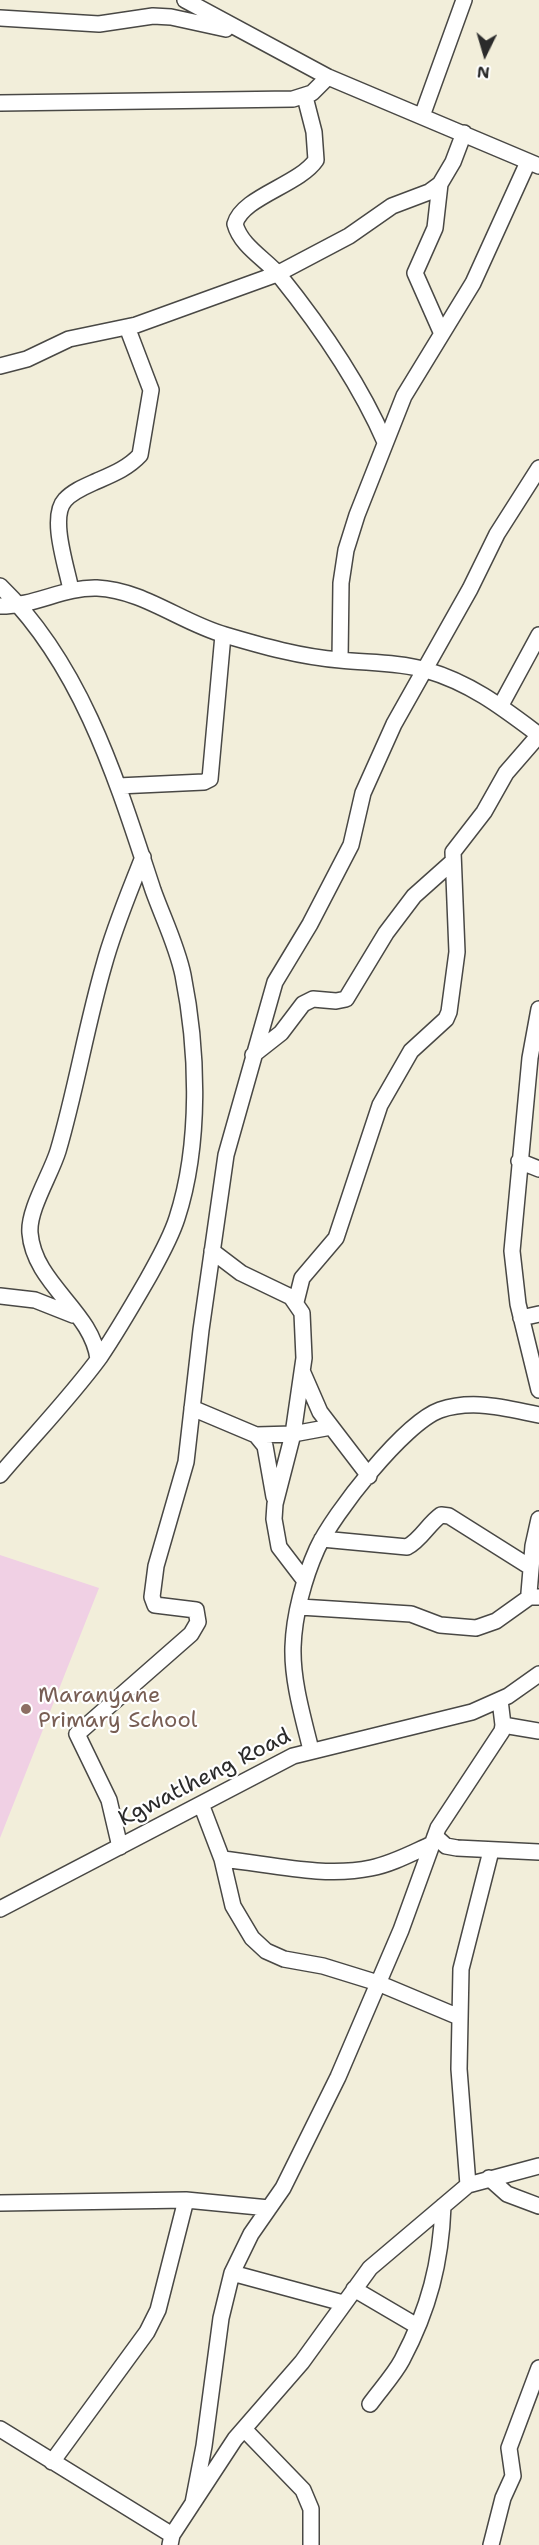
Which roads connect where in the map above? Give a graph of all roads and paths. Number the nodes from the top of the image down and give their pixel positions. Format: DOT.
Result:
graph roads {
  1 [pos="185,0"];
  2 [pos="464,0"];
  3 [pos="0,18"];
  4 [pos="258,39"];
  5 [pos="328,77"];
  6 [pos="305,97"];
  7 [pos="0,103"];
  8 [pos="422,116"];
  9 [pos="464,133"];
  10 [pos="534,164"];
  11 [pos="440,184"];
  12 [pos="278,274"];
  13 [pos="127,327"];
  14 [pos="442,334"];
  15 [pos="0,366"];
  16 [pos="385,442"];
  17 [pos="539,468"];
  18 [pos="0,586"];
  19 [pos="71,590"];
  20 [pos="0,606"];
  21 [pos="21,606"];
  22 [pos="223,635"];
  23 [pos="539,635"];
  24 [pos="340,660"];
  25 [pos="425,669"];
  26 [pos="501,705"];
  27 [pos="539,735"];
  28 [pos="118,786"];
  29 [pos="143,857"];
  30 [pos="452,863"];
  31 [pos="539,1009"];
  32 [pos="253,1055"];
  33 [pos="519,1161"];
  34 [pos="539,1169"];
  35 [pos="212,1251"];
  36 [pos="0,1296"];
  37 [pos="296,1302"];
  38 [pos="539,1314"];
  39 [pos="78,1318"];
  40 [pos="521,1318"];
  41 [pos="98,1359"];
  42 [pos="302,1372"];
  43 [pos="539,1390"];
  44 [pos="192,1408"];
  45 [pos="539,1415"];
  46 [pos="331,1427"];
  47 [pos="256,1434"];
  48 [pos="293,1434"];
  49 [pos="0,1475"];
  50 [pos="369,1476"];
  51 [pos="275,1504"];
  52 [pos="539,1519"];
  53 [pos="322,1539"];
  54 [pos="530,1567"];
  55 [pos="305,1581"];
  56 [pos="535,1596"];
  57 [pos="300,1607"];
  58 [pos="539,1674"];
  59 [pos="500,1700"];
  60 [pos="504,1725"];
  61 [pos="539,1731"];
  62 [pos="311,1750"];
  63 [pos="201,1804"];
  64 [pos="433,1840"];
  65 [pos="120,1847"];
  66 [pos="491,1851"];
  67 [pos="539,1852"];
  68 [pos="222,1860"];
  69 [pos="0,1909"];
  70 [pos="378,1983"];
  71 [pos="459,2017"];
  72 [pos="539,2166"];
  73 [pos="489,2178"];
  74 [pos="468,2185"];
  75 [pos="186,2200"];
  76 [pos="0,2203"];
  77 [pos="443,2206"];
  78 [pos="539,2206"];
  79 [pos="269,2208"];
  80 [pos="232,2273"];
  81 [pos="354,2289"];
  82 [pos="343,2303"];
  83 [pos="417,2326"];
  84 [pos="539,2367"];
  85 [pos="370,2404"];
  86 [pos="0,2429"];
  87 [pos="244,2429"];
  88 [pos="52,2462"];
  89 [pos="193,2503"];
  90 [pos="171,2540"];
  91 [pos="311,2545"];
  92 [pos="491,2545"];
  1 -- 4 [label="street"];
  2 -- 8 [label="street"];
  3 -- 4 [label="street"];
  4 -- 5 [label="street"];
  5 -- 6 [label="street"];
  5 -- 8 [label="street"];
  6 -- 7 [label="street"];
  6 -- 12 [label="street"];
  8 -- 9 [label="street"];
  9 -- 10 [label="street"];
  9 -- 11 [label="street"];
  10 -- 14 [label="street"];
  11 -- 12 [label="street"];
  11 -- 14 [label="street"];
  12 -- 13 [label="street"];
  12 -- 16 [label="street"];
  13 -- 15 [label="street"];
  13 -- 19 [label="street"];
  14 -- 16 [label="street"];
  16 -- 24 [label="street"];
  17 -- 25 [label="street"];
  18 -- 21 [label="street"];
  19 -- 21 [label="street"];
  19 -- 22 [label="street"];
  20 -- 21 [label="street"];
  21 -- 28 [label="street"];
  22 -- 24 [label="street"];
  22 -- 28 [label="street"];
  23 -- 26 [label="street"];
  24 -- 25 [label="street"];
  25 -- 26 [label="street"];
  25 -- 32 [label="street"];
  26 -- 27 [label="street"];
  27 -- 30 [label="street"];
  28 -- 29 [label="street"];
  29 -- 39 [label="street"];
  29 -- 41 [label="street"];
  30 -- 32 [label="street"];
  30 -- 37 [label="street"];
  31 -- 33 [label="street"];
  32 -- 35 [label="street"];
  33 -- 34 [label="street"];
  33 -- 40 [label="street"];
  35 -- 37 [label="street"];
  35 -- 44 [label="street"];
  36 -- 39 [label="street"];
  37 -- 42 [label="street"];
  38 -- 40 [label="street"];
  39 -- 41 [label="street"];
  40 -- 43 [label="street"];
  41 -- 49 [label="street"];
  42 -- 46 [label="street"];
  42 -- 48 [label="street"];
  44 -- 47 [label="street"];
  44 -- 65 [label="street"];
  45 -- 50 [label="street"];
  46 -- 48 [label="street"];
  46 -- 50 [label="street"];
  47 -- 48 [label="street"];
  47 -- 51 [label="street"];
  48 -- 51 [label="street"];
  50 -- 53 [label="street"];
  51 -- 55 [label="street"];
  52 -- 54 [label="street"];
  53 -- 54 [label="street"];
  53 -- 55 [label="street"];
  54 -- 56 [label="street"];
  55 -- 57 [label="street"];
  56 -- 57 [label="street"];
  57 -- 62 [label="street"];
  58 -- 59 [label="street, Kgwatlheng Road"];
  59 -- 60 [label="street"];
  59 -- 62 [label="street, Kgwatlheng Road"];
  60 -- 61 [label="street"];
  60 -- 64 [label="street"];
  62 -- 63 [label="street, Kgwatlheng Road"];
  63 -- 65 [label="street, Kgwatlheng Road"];
  63 -- 68 [label="street"];
  64 -- 66 [label="street"];
  64 -- 68 [label="street"];
  64 -- 70 [label="street"];
  65 -- 69 [label="street, Kgwatlheng Road"];
  66 -- 67 [label="street"];
  66 -- 71 [label="street"];
  68 -- 70 [label="street"];
  70 -- 71 [label="street"];
  70 -- 79 [label="street"];
  71 -- 74 [label="street"];
  72 -- 73 [label="street"];
  73 -- 74 [label="street"];
  73 -- 78 [label="street"];
  74 -- 77 [label="street"];
  75 -- 76 [label="street"];
  75 -- 79 [label="street"];
  75 -- 88 [label="street"];
  77 -- 81 [label="street"];
  77 -- 83 [label="street"];
  79 -- 80 [label="street"];
  80 -- 82 [label="street"];
  80 -- 89 [label="street"];
  81 -- 82 [label="street"];
  81 -- 83 [label="street"];
  82 -- 87 [label="street"];
  83 -- 85 [label="street"];
  84 -- 92 [label="street"];
  86 -- 88 [label="street"];
  87 -- 89 [label="street"];
  87 -- 91 [label="street"];
  88 -- 90 [label="street"];
  89 -- 90 [label="street"];
}
